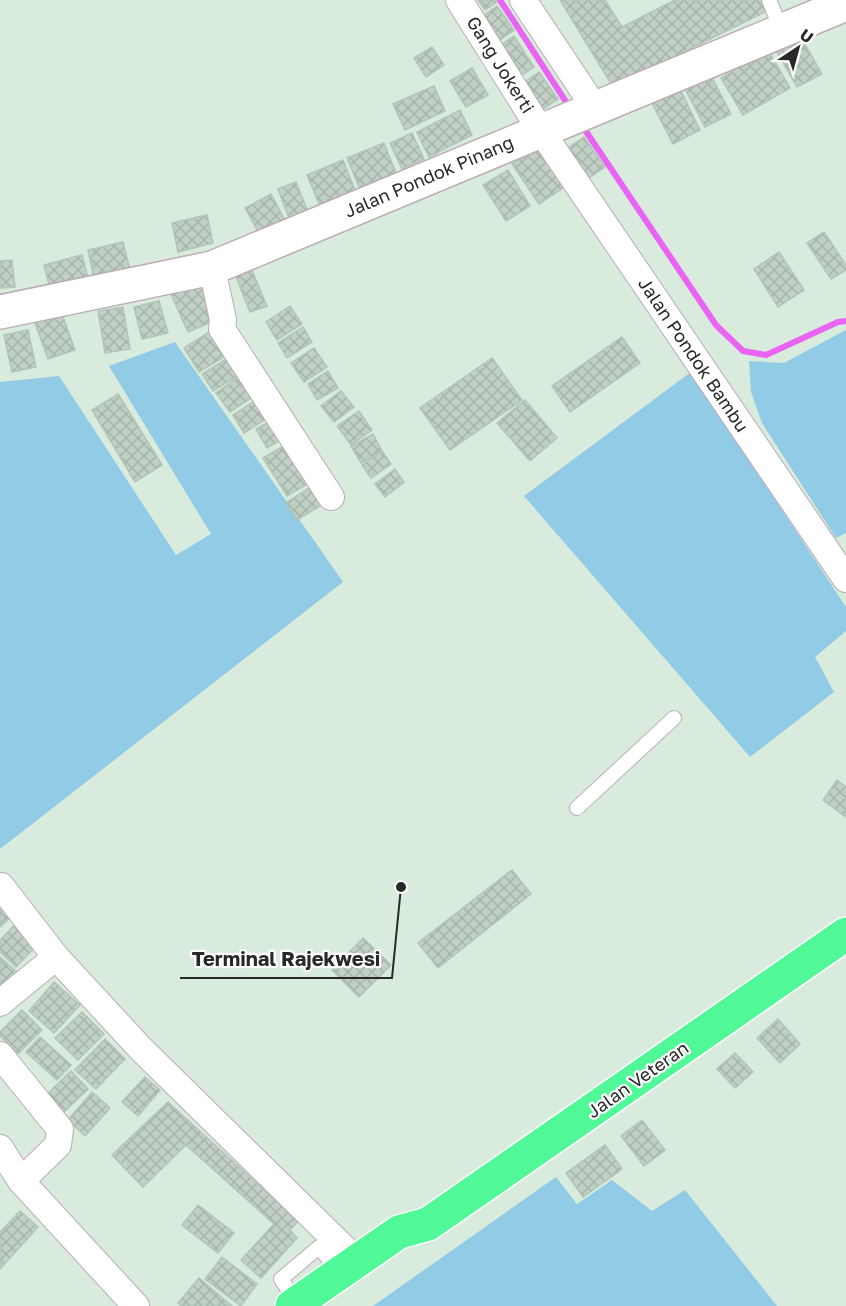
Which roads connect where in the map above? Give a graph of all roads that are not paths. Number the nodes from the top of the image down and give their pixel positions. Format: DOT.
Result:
graph roads {
  1 [pos="459,0"];
  2 [pos="523,0"];
  3 [pos="769,0"];
  4 [pos="846,4"];
  5 [pos="782,31"];
  6 [pos="594,109"];
  7 [pos="552,126"];
  8 [pos="212,268"];
  9 [pos="0,312"];
  10 [pos="331,497"];
  11 [pos="846,579"];
  12 [pos="674,718"];
  13 [pos="577,808"];
  14 [pos="1,886"];
  15 [pos="846,934"];
  16 [pos="56,957"];
  17 [pos="0,1003"];
  18 [pos="0,1055"];
  19 [pos="1,1150"];
  20 [pos="21,1181"];
  21 [pos="428,1224"];
  22 [pos="349,1267"];
  23 [pos="295,1305"];
  24 [pos="136,1306"];
  25 [pos="331,1306"];
  1 -- 7 [label="street, Gang Jokerti"];
  2 -- 6 [label="street"];
  3 -- 5 [label="lane"];
  4 -- 5 [label="street, Jalan Pondok Pinang"];
  5 -- 6 [label="street, Jalan Pondok Pinang"];
  6 -- 7 [label="street, Jalan Pondok Pinang"];
  7 -- 8 [label="street, Jalan Pondok Pinang"];
  7 -- 11 [label="street, Jalan Pondok Bambu"];
  8 -- 9 [label="street, Jalan Pondok Pinang"];
  8 -- 10 [label="street"];
  12 -- 13 [label="lane"];
  14 -- 16 [label="street"];
  15 -- 21 [label="main road, Jalan Veteran"];
  16 -- 17 [label="street"];
  16 -- 22 [label="street"];
  18 -- 20 [label="street"];
  19 -- 20 [label="street"];
  20 -- 24 [label="street"];
  21 -- 22 [label="main road, Jalan Veteran"];
  21 -- 25 [label="main road, Jalan Veteran"];
  22 -- 23 [label="main road, Jalan Veteran"];
}
